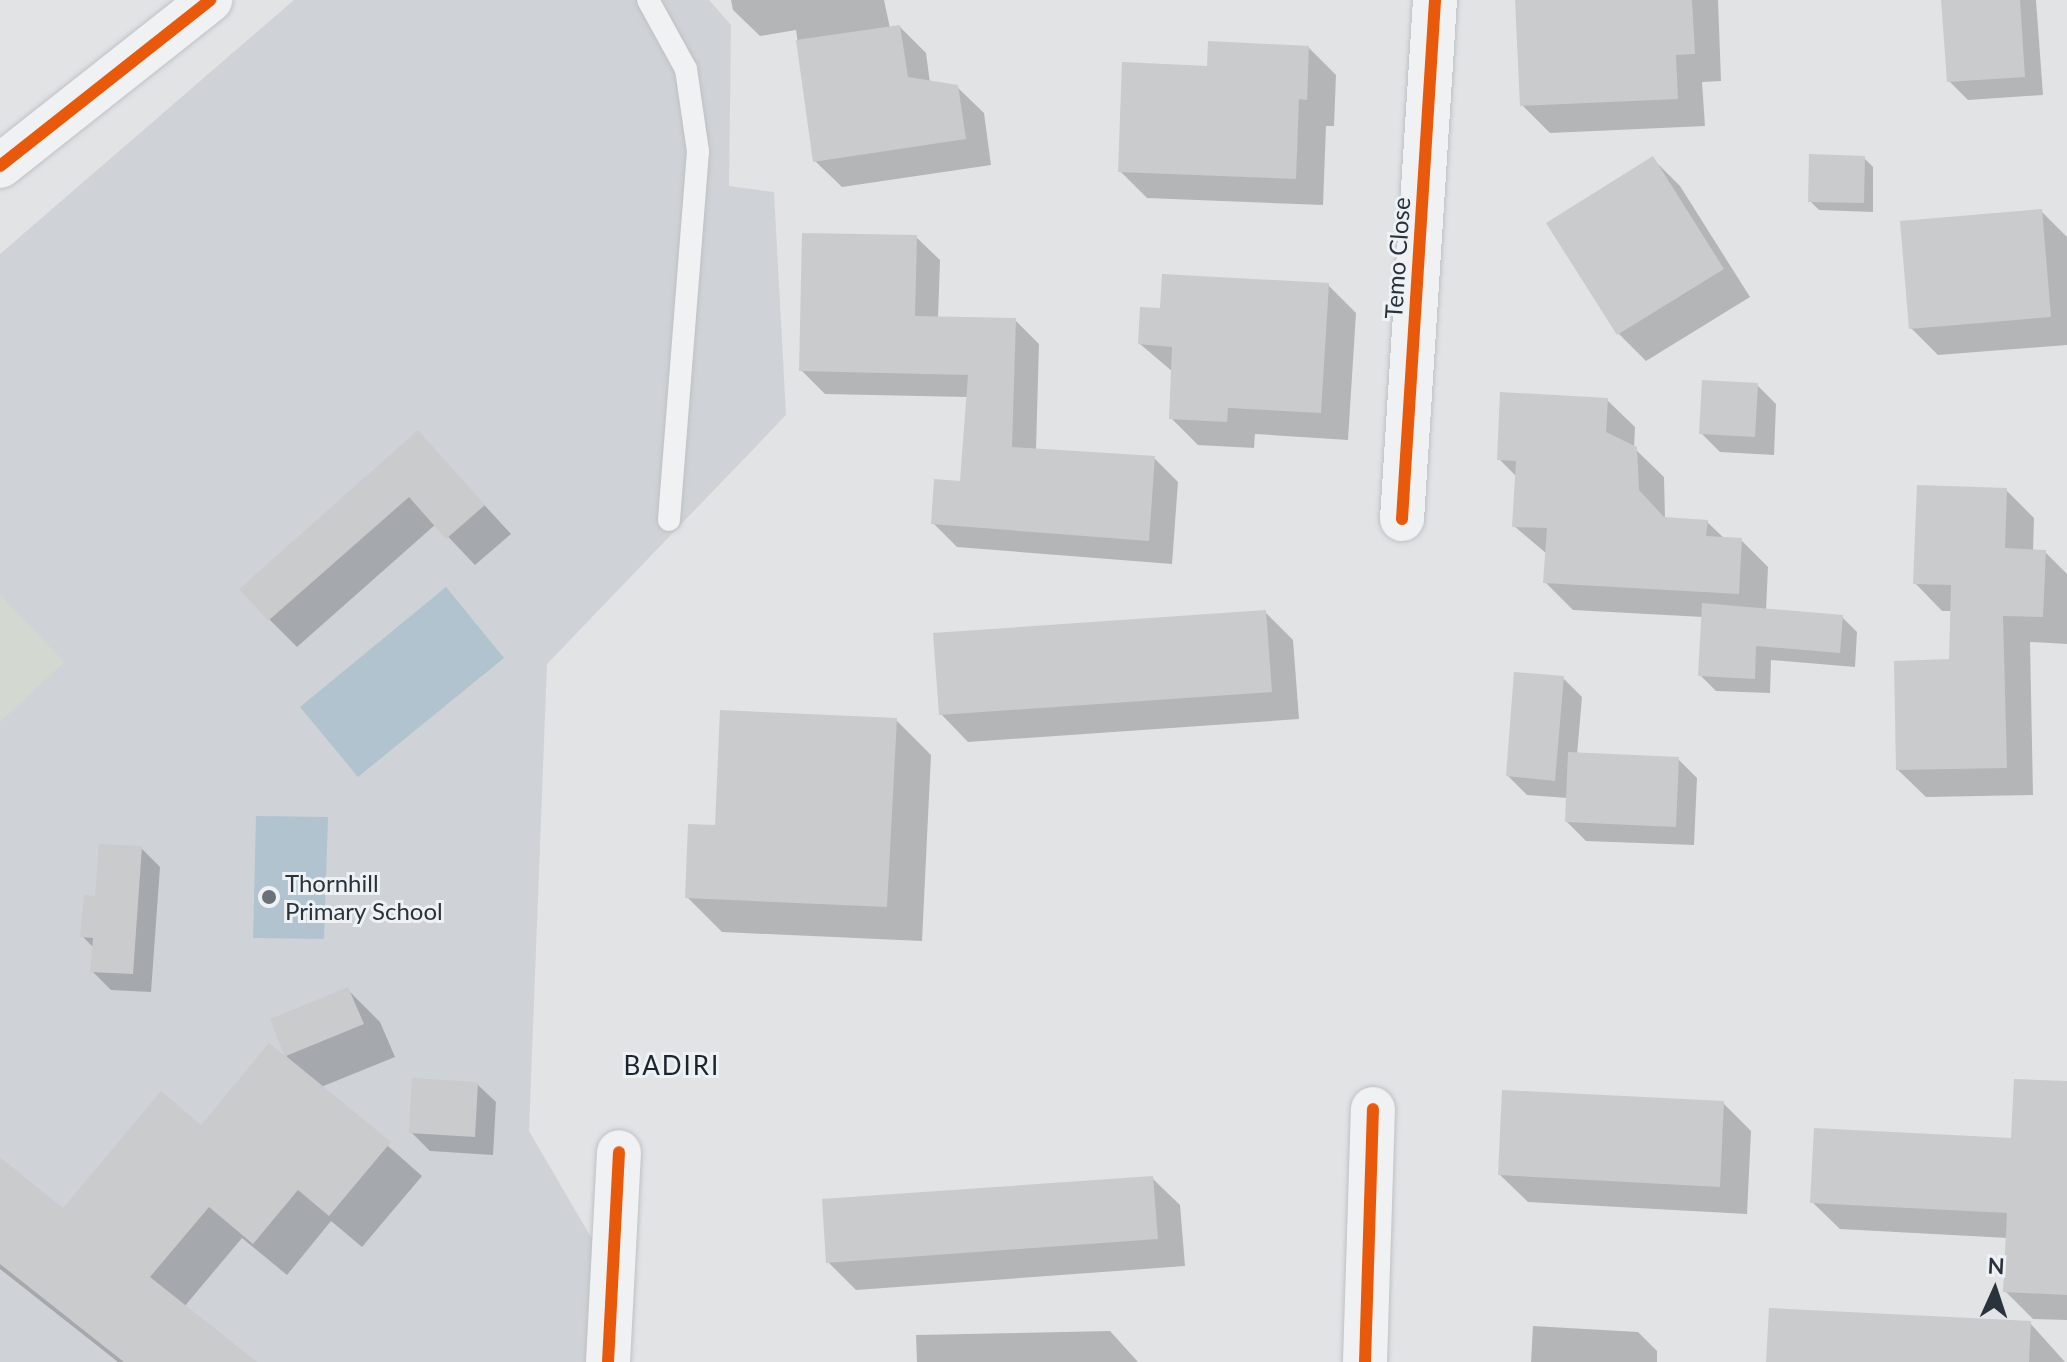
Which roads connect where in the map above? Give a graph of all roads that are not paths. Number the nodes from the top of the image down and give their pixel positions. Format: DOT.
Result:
graph roads {
  1 [pos="210,0"];
  2 [pos="648,0"];
  3 [pos="1435,0"];
  4 [pos="0,166"];
  5 [pos="1402,519"];
  6 [pos="669,520"];
  7 [pos="1373,1109"];
  8 [pos="619,1152"];
  9 [pos="608,1362"];
  10 [pos="1365,1362"];
  1 -- 4 [label="street"];
  2 -- 6 [label="lane"];
  3 -- 5 [label="street, Temo Close"];
  7 -- 10 [label="street"];
  8 -- 9 [label="street"];
}
